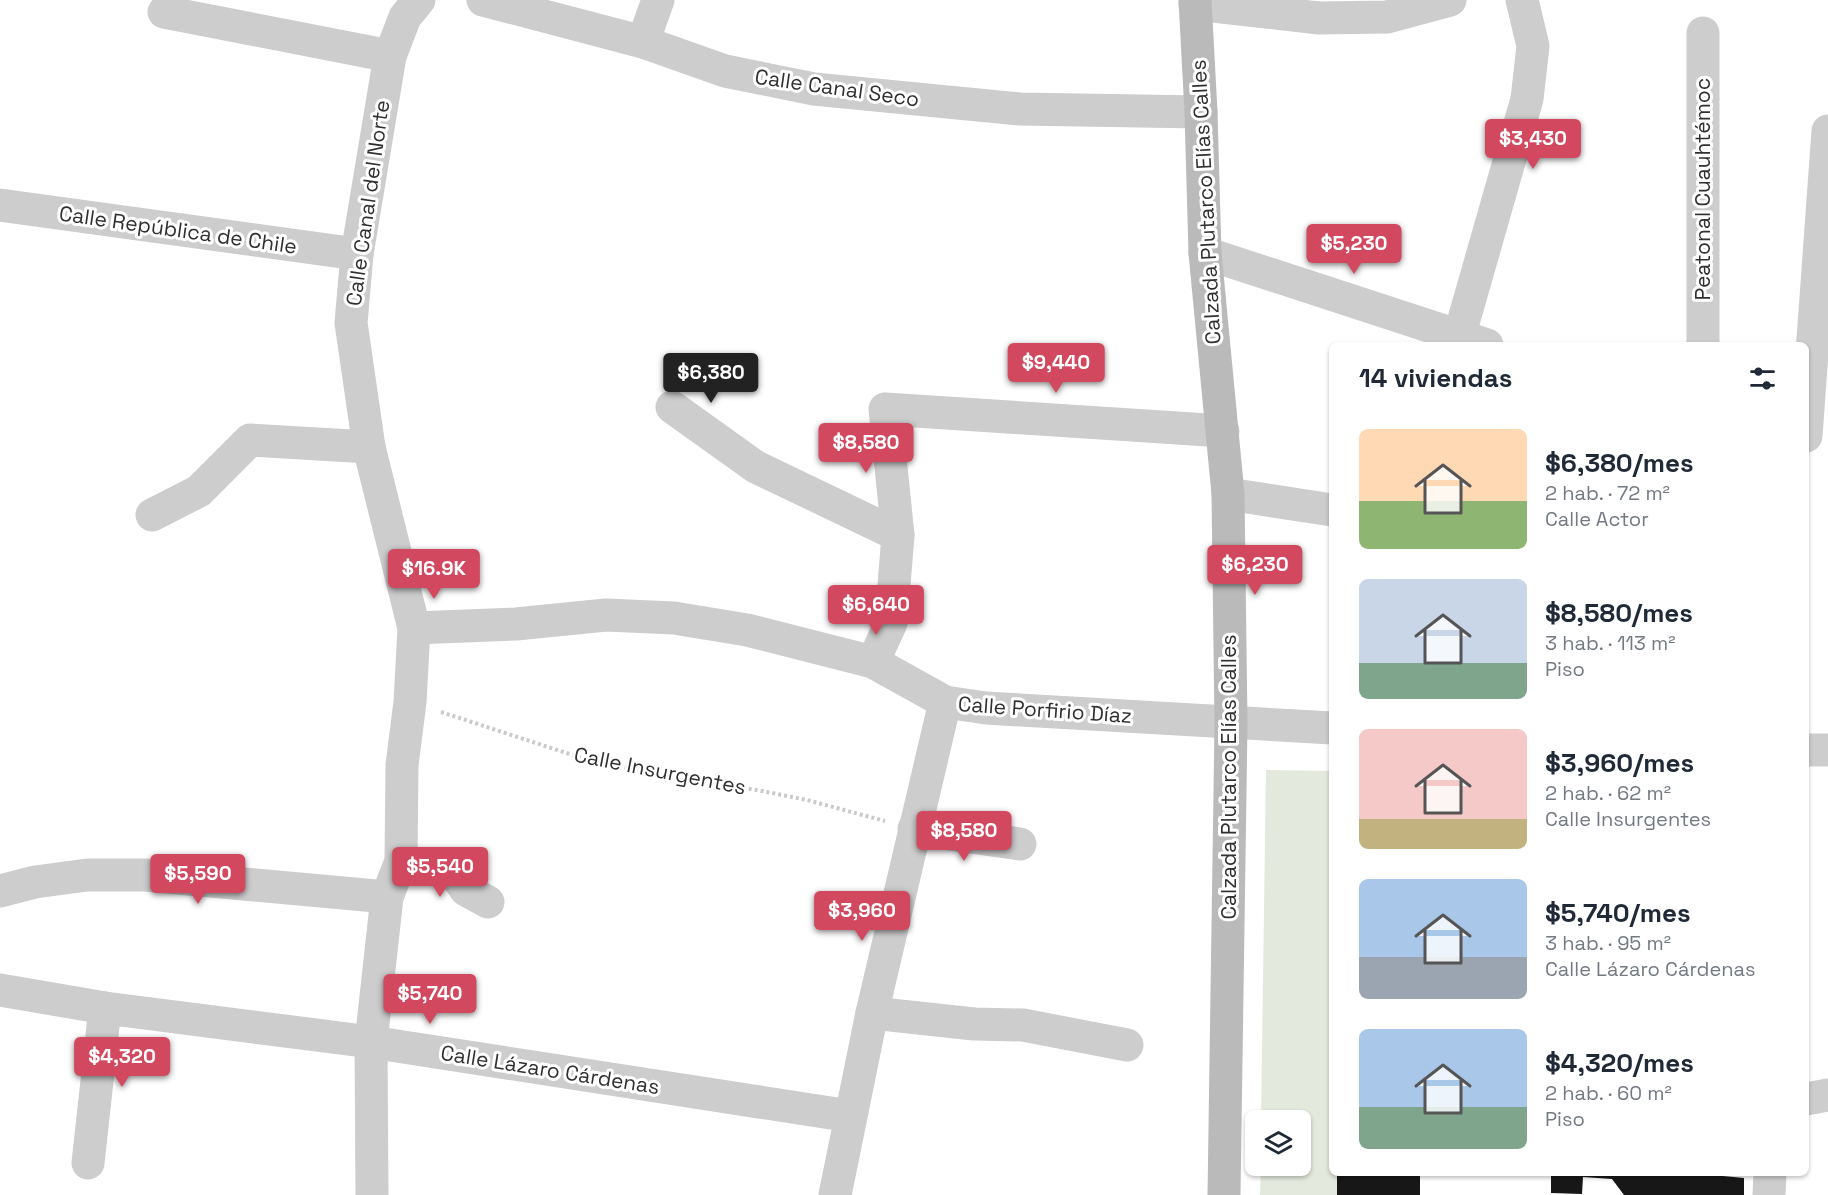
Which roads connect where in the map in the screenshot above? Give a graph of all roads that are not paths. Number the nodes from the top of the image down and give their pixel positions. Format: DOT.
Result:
graph roads {
  1 [pos="419,0"];
  2 [pos="483,0"];
  3 [pos="658,0"];
  4 [pos="1450,0"];
  5 [pos="1522,0"];
  6 [pos="1195,2"];
  7 [pos="1234,4"];
  8 [pos="164,12"];
  9 [pos="1703,33"];
  10 [pos="643,42"];
  11 [pos="390,56"];
  12 [pos="1201,112"];
  13 [pos="1828,131"];
  14 [pos="0,206"];
  15 [pos="1205,253"];
  16 [pos="357,254"];
  17 [pos="1821,336"];
  18 [pos="1473,341"];
  19 [pos="1702,342"];
  20 [pos="672,407"];
  21 [pos="1809,416"];
  22 [pos="1223,431"];
  23 [pos="369,447"];
  24 [pos="1228,494"];
  25 [pos="1329,510"];
  26 [pos="152,515"];
  27 [pos="898,535"];
  28 [pos="414,628"];
  29 [pos="873,662"];
  30 [pos="945,702"];
  31 [pos="1231,724"];
  32 [pos="1329,728"];
  33 [pos="1809,750"];
  34 [pos="1828,750"];
  35 [pos="914,830"];
  36 [pos="1020,843"];
  37 [pos="401,861"];
  38 [pos="0,891"];
  39 [pos="387,897"];
  40 [pos="488,902"];
  41 [pos="0,990"];
  42 [pos="105,1008"];
  43 [pos="872,1013"];
  44 [pos="371,1042"];
  45 [pos="1127,1045"];
  46 [pos="1828,1095"];
  47 [pos="1809,1098"];
  48 [pos="850,1116"];
  49 [pos="88,1163"];
  50 [pos="1770,1176"];
  51 [pos="372,1195"];
  52 [pos="835,1195"];
  53 [pos="1224,1195"];
  54 [pos="1769,1195"];
  1 -- 11 [label="street, Calle Canal del Norte"];
  2 -- 10 [label="street, Calle Canal Seco"];
  3 -- 10 [label="street"];
  4 -- 7 [label="street"];
  5 -- 18 [label="street"];
  6 -- 7 [label="street"];
  6 -- 12 [label="main road, Calzada Plutarco Elías Calles"];
  8 -- 11 [label="street"];
  9 -- 19 [label="street, Peatonal Cuauhtémoc"];
  10 -- 12 [label="street, Calle Canal Seco"];
  11 -- 16 [label="street, Calle Canal del Norte"];
  12 -- 15 [label="main road, Calzada Plutarco Elías Calles"];
  13 -- 17 [label="street"];
  14 -- 16 [label="street, Calle República de Chile"];
  15 -- 18 [label="street"];
  15 -- 22 [label="main road, Calzada Plutarco Elías Calles"];
  16 -- 23 [label="street, Calle Canal del Norte"];
  17 -- 21 [label="street"];
  20 -- 27 [label="street"];
  22 -- 24 [label="main road, Calzada Plutarco Elías Calles"];
  22 -- 27 [label="street"];
  23 -- 26 [label="street"];
  23 -- 28 [label="street, Calle Canal del Norte"];
  24 -- 25 [label="street"];
  24 -- 31 [label="main road, Calzada Plutarco Elías Calles"];
  27 -- 29 [label="street"];
  28 -- 29 [label="street, Calle Porfirio Díaz"];
  28 -- 37 [label="street, Calle Canal del Norte"];
  29 -- 30 [label="street, Calle Porfirio Díaz"];
  30 -- 31 [label="street, Calle Porfirio Díaz"];
  30 -- 35 [label="street"];
  31 -- 32 [label="street, Calle Porfirio Díaz"];
  31 -- 53 [label="main road, Calzada Plutarco Elías Calles"];
  33 -- 34 [label="street"];
  35 -- 36 [label="street"];
  35 -- 43 [label="street"];
  37 -- 39 [label="street, Calle Canal del Norte"];
  37 -- 40 [label="street"];
  38 -- 39 [label="street"];
  39 -- 44 [label="street, Calle Canal del Norte"];
  41 -- 42 [label="street, Calle Lázaro Cárdenas"];
  42 -- 44 [label="street, Calle Lázaro Cárdenas"];
  42 -- 49 [label="street"];
  43 -- 45 [label="street"];
  43 -- 48 [label="street"];
  44 -- 48 [label="street, Calle Lázaro Cárdenas"];
  44 -- 51 [label="street, Calle Canal del Norte"];
  46 -- 47 [label="street"];
  48 -- 52 [label="street"];
  50 -- 54 [label="street"];
}
